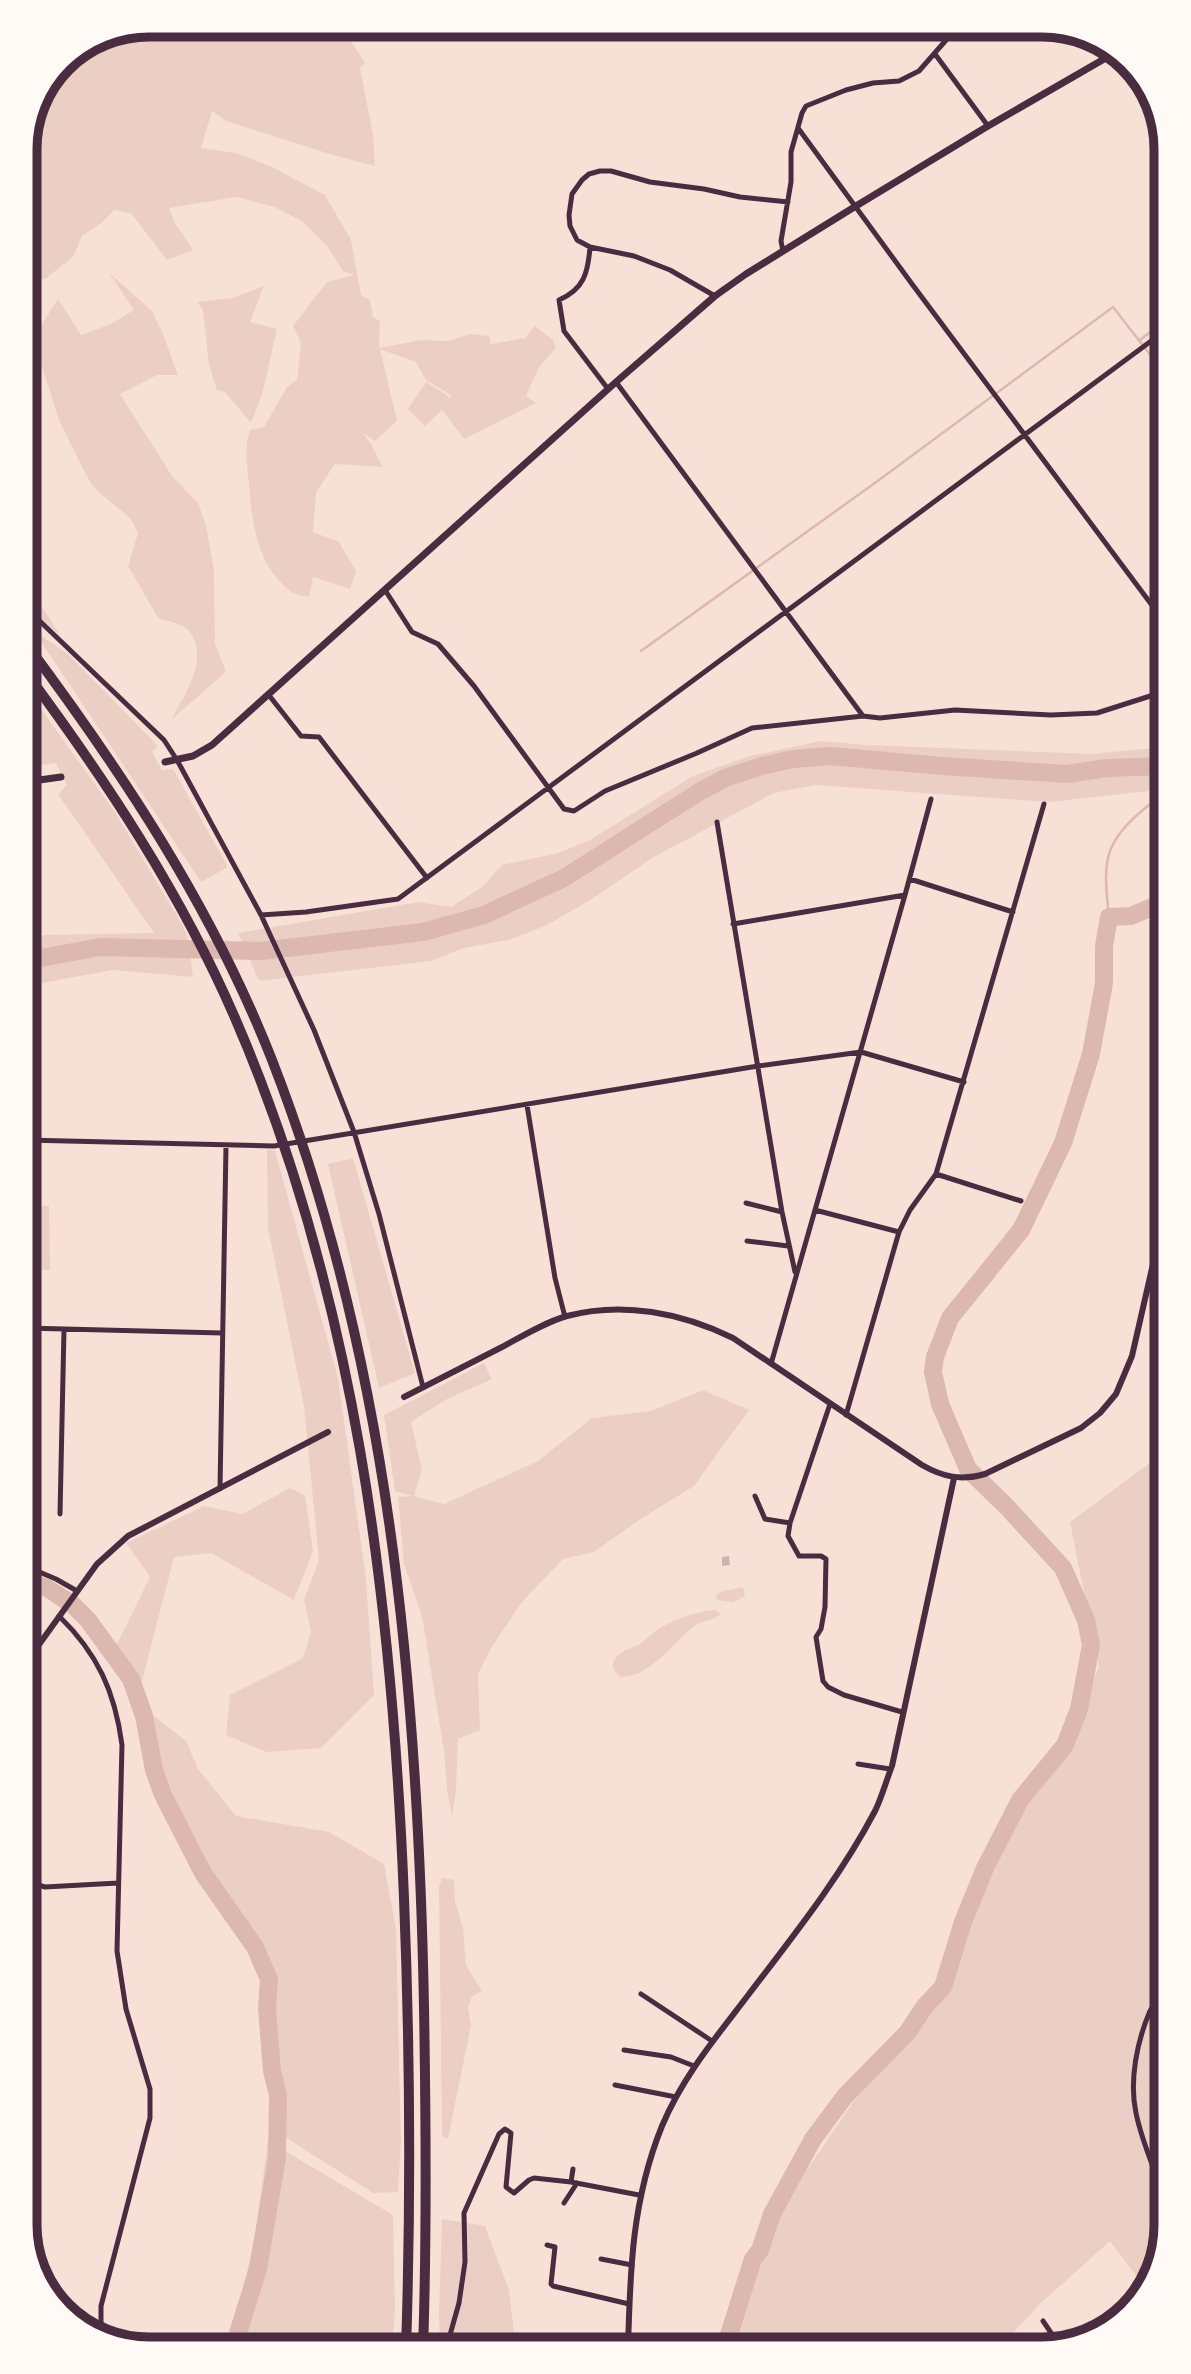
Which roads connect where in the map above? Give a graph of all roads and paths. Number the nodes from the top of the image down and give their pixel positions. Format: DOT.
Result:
graph roads {
  1 [pos="950,37"];
  2 [pos="935,54"];
  3 [pos="1107,58"];
  4 [pos="1117,65"];
  5 [pos="1137,90"];
  6 [pos="988,126"];
  7 [pos="799,128"];
  8 [pos="788,202"];
  9 [pos="856,206"];
  10 [pos="590,247"];
  11 [pos="783,251"];
  12 [pos="715,296"];
  13 [pos="1154,339"];
  14 [pos="616,382"];
  15 [pos="608,389"];
  16 [pos="1025,433"];
  17 [pos="385,590"];
  18 [pos="1154,607"];
  19 [pos="787,611"];
  20 [pos="37,618"];
  21 [pos="37,659"];
  22 [pos="37,688"];
  23 [pos="268,694"];
  24 [pos="1154,695"];
  25 [pos="863,716"];
  26 [pos="177,760"];
  27 [pos="165,762"];
  28 [pos="61,777"];
  29 [pos="37,781"];
  30 [pos="548,788"];
  31 [pos="931,799"];
  32 [pos="1044,804"];
  33 [pos="717,822"];
  34 [pos="427,878"];
  35 [pos="910,879"];
  36 [pos="905,895"];
  37 [pos="1013,912"];
  38 [pos="261,915"];
  39 [pos="733,924"];
  40 [pos="861,1052"];
  41 [pos="758,1066"];
  42 [pos="964,1082"];
  43 [pos="527,1105"];
  44 [pos="354,1132"];
  45 [pos="37,1140"];
  46 [pos="226,1146"];
  47 [pos="936,1174"];
  48 [pos="1021,1201"];
  49 [pos="746,1203"];
  50 [pos="816,1210"];
  51 [pos="782,1212"];
  52 [pos="899,1232"];
  53 [pos="747,1241"];
  54 [pos="788,1246"];
  55 [pos="1154,1262"];
  56 [pos="796,1275"];
  57 [pos="565,1317"];
  58 [pos="37,1328"];
  59 [pos="64,1329"];
  60 [pos="222,1332"];
  61 [pos="771,1364"];
  62 [pos="423,1387"];
  63 [pos="404,1397"];
  64 [pos="830,1404"];
  65 [pos="846,1415"];
  66 [pos="328,1432"];
  67 [pos="954,1478"];
  68 [pos="220,1489"];
  69 [pos="755,1496"];
  70 [pos="60,1514"];
  71 [pos="790,1523"];
  72 [pos="37,1571"];
  73 [pos="77,1591"];
  74 [pos="59,1616"];
  75 [pos="37,1646"];
  76 [pos="902,1712"];
  77 [pos="858,1763"];
  78 [pos="890,1769"];
  79 [pos="118,1883"];
  80 [pos="37,1885"];
  81 [pos="642,1994"];
  82 [pos="1154,2006"];
  83 [pos="712,2041"];
  84 [pos="624,2050"];
  85 [pos="694,2066"];
  86 [pos="615,2085"];
  87 [pos="676,2097"];
  88 [pos="1154,2166"];
  89 [pos="573,2169"];
  90 [pos="574,2182"];
  91 [pos="639,2195"];
  92 [pos="564,2203"];
  93 [pos="547,2245"];
  94 [pos="601,2259"];
  95 [pos="632,2265"];
  96 [pos="629,2304"];
  97 [pos="1043,2321"];
  98 [pos="101,2327"];
  99 [pos="1053,2336"];
  100 [pos="406,2337"];
  101 [pos="423,2337"];
  102 [pos="449,2337"];
  103 [pos="628,2337"];
  1 -- 2 [label="street"];
  2 -- 6 [label="street"];
  2 -- 7 [label="street"];
  3 -- 6 [label="main road"];
  4 -- 5 [label="street"];
  6 -- 9 [label="main road"];
  7 -- 8 [label="street"];
  7 -- 9 [label="street"];
  8 -- 10 [label="street"];
  8 -- 11 [label="street"];
  9 -- 11 [label="main road"];
  9 -- 16 [label="street"];
  10 -- 12 [label="street"];
  10 -- 15 [label="street"];
  11 -- 12 [label="main road"];
  12 -- 14 [label="main road"];
  13 -- 16 [label="street"];
  14 -- 15 [label="main road"];
  14 -- 19 [label="street"];
  15 -- 17 [label="main road"];
  16 -- 18 [label="street"];
  16 -- 19 [label="street"];
  17 -- 23 [label="main road"];
  17 -- 30 [label="street"];
  19 -- 25 [label="street"];
  19 -- 30 [label="street"];
  20 -- 26 [label="street"];
  21 -- 101 [label="highway"];
  22 -- 100 [label="highway"];
  23 -- 26 [label="main road"];
  23 -- 34 [label="street"];
  24 -- 25 [label="street"];
  25 -- 30 [label="street"];
  26 -- 27 [label="main road"];
  26 -- 38 [label="street"];
  28 -- 29 [label="main road"];
  30 -- 34 [label="street"];
  31 -- 35 [label="street"];
  32 -- 37 [label="street"];
  33 -- 39 [label="street"];
  34 -- 38 [label="street"];
  35 -- 36 [label="street"];
  35 -- 37 [label="street"];
  36 -- 39 [label="street"];
  36 -- 40 [label="street"];
  37 -- 42 [label="street"];
  38 -- 44 [label="street"];
  39 -- 41 [label="street"];
  40 -- 41 [label="street"];
  40 -- 42 [label="street"];
  40 -- 50 [label="street"];
  41 -- 43 [label="street"];
  41 -- 51 [label="street"];
  42 -- 47 [label="street"];
  43 -- 44 [label="street"];
  43 -- 57 [label="street"];
  44 -- 46 [label="street"];
  44 -- 62 [label="street"];
  45 -- 46 [label="street"];
  46 -- 60 [label="street"];
  47 -- 48 [label="street"];
  47 -- 52 [label="street"];
  49 -- 51 [label="street"];
  50 -- 52 [label="street"];
  50 -- 56 [label="street"];
  51 -- 54 [label="street"];
  52 -- 65 [label="street"];
  53 -- 54 [label="street"];
  54 -- 56 [label="street"];
  55 -- 67 [label="street"];
  56 -- 61 [label="street"];
  57 -- 61 [label="street"];
  57 -- 62 [label="street"];
  58 -- 59 [label="street"];
  59 -- 60 [label="street"];
  59 -- 70 [label="street"];
  60 -- 68 [label="street"];
  61 -- 64 [label="street"];
  62 -- 63 [label="street"];
  64 -- 65 [label="street"];
  64 -- 71 [label="street"];
  65 -- 67 [label="street"];
  66 -- 68 [label="street"];
  67 -- 76 [label="street"];
  68 -- 73 [label="street"];
  69 -- 71 [label="street"];
  71 -- 76 [label="street"];
  72 -- 73 [label="street"];
  73 -- 74 [label="street"];
  74 -- 75 [label="street"];
  74 -- 79 [label="street"];
  76 -- 78 [label="street"];
  77 -- 78 [label="street"];
  78 -- 83 [label="street"];
  79 -- 80 [label="street"];
  79 -- 98 [label="street"];
  81 -- 83 [label="street"];
  82 -- 88 [label="street"];
  83 -- 85 [label="street"];
  84 -- 85 [label="street"];
  85 -- 87 [label="street"];
  86 -- 87 [label="street"];
  87 -- 91 [label="street"];
  89 -- 90 [label="street"];
  90 -- 91 [label="street"];
  90 -- 92 [label="street"];
  90 -- 102 [label="street"];
  91 -- 95 [label="street"];
  93 -- 96 [label="street"];
  94 -- 95 [label="street"];
  95 -- 96 [label="street"];
  96 -- 103 [label="street"];
  97 -- 99 [label="street"];
}
